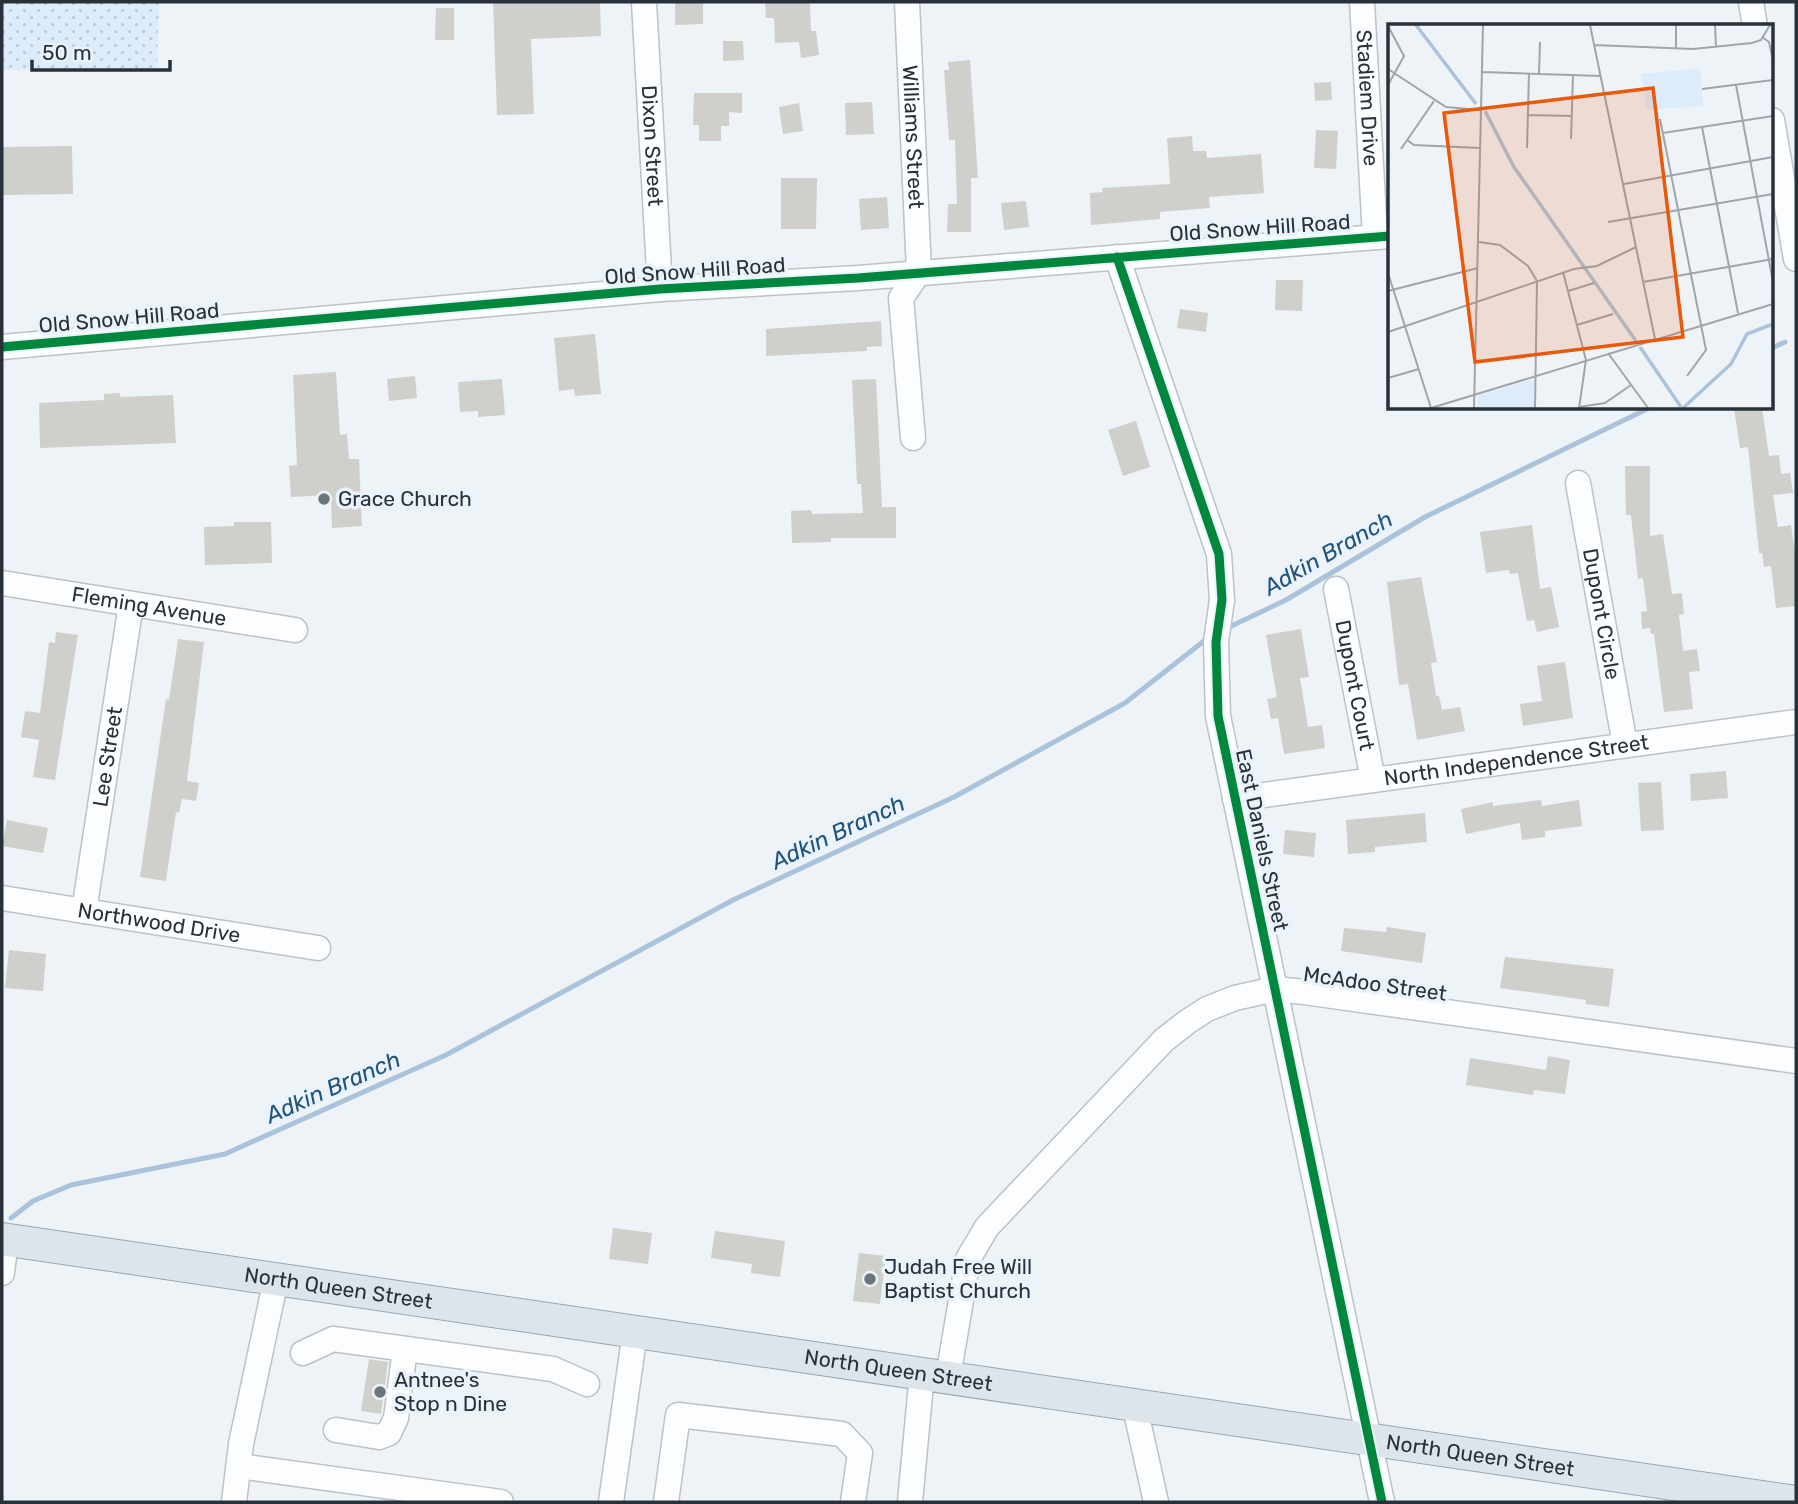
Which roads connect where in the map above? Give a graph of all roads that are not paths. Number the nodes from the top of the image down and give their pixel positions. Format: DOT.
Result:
graph roads {
  1 [pos="644,2"];
  2 [pos="907,2"];
  3 [pos="1362,2"];
  4 [pos="1751,2"];
  5 [pos="1755,24"];
  6 [pos="1773,132"];
  7 [pos="1779,206"];
  8 [pos="1383,236"];
  9 [pos="1117,257"];
  10 [pos="1796,258"];
  11 [pos="919,272"];
  12 [pos="660,289"];
  13 [pos="2,347"];
  14 [pos="913,438"];
  15 [pos="1578,483"];
  16 [pos="2,583"];
  17 [pos="1336,589"];
  18 [pos="131,604"];
  19 [pos="295,630"];
  20 [pos="1796,722"];
  21 [pos="1625,745"];
  22 [pos="1373,780"];
  23 [pos="1235,799"];
  24 [pos="2,898"];
  25 [pos="84,911"];
  26 [pos="318,948"];
  27 [pos="1275,989"];
  28 [pos="1796,1061"];
  29 [pos="4,1239"];
  30 [pos="2,1273"];
  31 [pos="276,1279"];
  32 [pos="635,1332"];
  33 [pos="405,1349"];
  34 [pos="303,1353"];
  35 [pos="935,1375"];
  36 [pos="587,1384"];
  37 [pos="1134,1403"];
  38 [pos="336,1430"];
  39 [pos="1368,1438"];
  40 [pos="239,1466"];
  41 [pos="234,1502"];
  42 [pos="500,1502"];
  43 [pos="611,1502"];
  44 [pos="666,1502"];
  45 [pos="853,1502"];
  46 [pos="910,1502"];
  47 [pos="1156,1502"];
  48 [pos="1382,1502"];
  49 [pos="1796,1502"];
  1 -- 12 [label="street, Dixon Street"];
  2 -- 11 [label="street, Williams Street"];
  3 -- 8 [label="street, Stadiem Drive"];
  4 -- 5 [label="street"];
  6 -- 7 [label="street"];
  7 -- 10 [label="street"];
  8 -- 9 [label="street, Old Snow Hill Road"];
  9 -- 11 [label="street, Old Snow Hill Road"];
  9 -- 23 [label="street, East Daniels Street"];
  11 -- 12 [label="street, Old Snow Hill Road"];
  11 -- 14 [label="street"];
  12 -- 13 [label="street, Old Snow Hill Road"];
  15 -- 21 [label="street, Dupont Circle"];
  16 -- 18 [label="street, Fleming Avenue"];
  17 -- 22 [label="street, Dupont Court"];
  18 -- 19 [label="street, Fleming Avenue"];
  18 -- 25 [label="street, Lee Street"];
  20 -- 21 [label="street, North Independence Street"];
  21 -- 22 [label="street, North Independence Street"];
  22 -- 23 [label="street, North Independence Street"];
  23 -- 27 [label="street, East Daniels Street"];
  24 -- 25 [label="street, Northwood Drive"];
  25 -- 26 [label="street, Northwood Drive"];
  27 -- 28 [label="street, McAdoo Street"];
  27 -- 35 [label="street, McAdoo Street"];
  27 -- 39 [label="street, East Daniels Street"];
  29 -- 30 [label="street"];
  29 -- 31 [label="main road, North Queen Street"];
  31 -- 32 [label="main road, North Queen Street"];
  31 -- 40 [label="street"];
  32 -- 35 [label="main road, North Queen Street"];
  32 -- 43 [label="street"];
  33 -- 34 [label="street"];
  33 -- 36 [label="street"];
  33 -- 38 [label="street"];
  35 -- 37 [label="main road, North Queen Street"];
  35 -- 46 [label="street, McAdoo Street"];
  37 -- 39 [label="main road, North Queen Street"];
  37 -- 47 [label="street"];
  39 -- 48 [label="street, East Daniels Street"];
  39 -- 49 [label="main road, North Queen Street"];
  40 -- 41 [label="street"];
  40 -- 42 [label="street"];
  44 -- 45 [label="street"];
}
